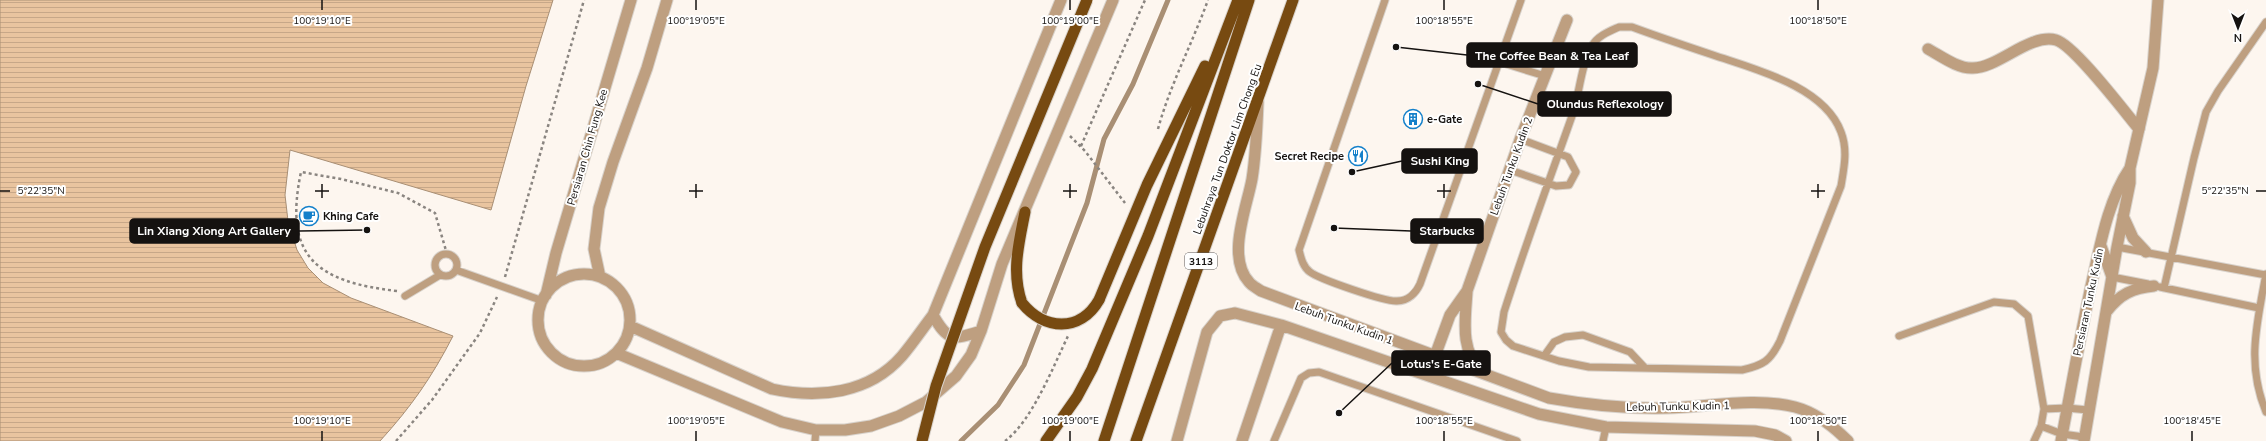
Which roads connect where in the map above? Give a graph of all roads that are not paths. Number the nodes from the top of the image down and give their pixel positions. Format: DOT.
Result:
graph roads {
  1 [pos="631,0"];
  2 [pos="667,0"];
  3 [pos="1061,0"];
  4 [pos="1086,0"];
  5 [pos="1113,0"];
  6 [pos="1249,0"];
  7 [pos="1293,0"];
  8 [pos="1385,0"];
  9 [pos="1521,0"];
  10 [pos="2158,0"];
  11 [pos="1237,2"];
  12 [pos="1568,20"];
  13 [pos="2266,22"];
  14 [pos="1928,49"];
  15 [pos="1500,62"];
  16 [pos="1545,76"];
  17 [pos="1258,102"];
  18 [pos="2139,129"];
  19 [pos="1520,139"];
  20 [pos="1558,153"];
  21 [pos="2130,168"];
  22 [pos="1510,170"];
  23 [pos="1546,183"];
  24 [pos="1025,212"];
  25 [pos="2123,216"];
  26 [pos="2101,246"];
  27 [pos="2117,247"];
  28 [pos="2146,252"];
  29 [pos="2171,257"];
  30 [pos="2105,260"];
  31 [pos="456,270"];
  32 [pos="2094,272"];
  33 [pos="2266,274"];
  34 [pos="440,275"];
  35 [pos="600,277"];
  36 [pos="2112,277"];
  37 [pos="2159,287"];
  38 [pos="1467,291"];
  39 [pos="408,294"];
  40 [pos="544,298"];
  41 [pos="2260,308"];
  42 [pos="2106,312"];
  43 [pos="933,315"];
  44 [pos="1281,325"];
  45 [pos="630,326"];
  46 [pos="981,331"];
  47 [pos="1899,336"];
  48 [pos="616,353"];
  49 [pos="1435,356"];
  50 [pos="1544,356"];
  51 [pos="1645,368"];
  52 [pos="1428,374"];
  53 [pos="1485,376"];
  54 [pos="2067,408"];
  55 [pos="2044,409"];
  56 [pos="2088,410"];
  57 [pos="2266,412"];
  58 [pos="1144,420"];
  59 [pos="2041,426"];
  60 [pos="1606,427"];
  61 [pos="815,436"];
  62 [pos="2062,438"];
  63 [pos="2084,439"];
  64 [pos="922,441"];
  65 [pos="1046,441"];
  66 [pos="1104,441"];
  67 [pos="1136,441"];
  68 [pos="1142,441"];
  69 [pos="1177,441"];
  70 [pos="1242,441"];
  71 [pos="1274,441"];
  72 [pos="1517,441"];
  73 [pos="1603,441"];
  74 [pos="1786,441"];
  75 [pos="1848,441"];
  76 [pos="2034,441"];
  1 -- 40 [label="street, Persiaran Chin Fung Kee"];
  2 -- 35 [label="street"];
  3 -- 43 [label="street"];
  4 -- 64 [label="highway, bridge"];
  5 -- 24 [label="street"];
  6 -- 66 [label="highway"];
  7 -- 17 [label="highway, Lebuhraya Tun Doktor Lim Chong Eu / 3113"];
  8 -- 15 [label="lane"];
  9 -- 15 [label="lane"];
  10 -- 18 [label="street, Persiaran Tunku Kudin"];
  11 -- 24 [label="highway, bridge"];
  11 -- 65 [label="highway"];
  12 -- 16 [label="street, Lebuh Tunku Kudin 2"];
  13 -- 29 [label="lane"];
  14 -- 18 [label="street"];
  15 -- 16 [label="lane"];
  16 -- 19 [label="street, Lebuh Tunku Kudin 2"];
  17 -- 49 [label="street, Lebuh Tunku Kudin 1"];
  17 -- 58 [label="highway, Lebuhraya Tun Doktor Lim Chong Eu / 3113"];
  18 -- 21 [label="street, Persiaran Tunku Kudin"];
  19 -- 20 [label="lane"];
  19 -- 22 [label="street, Lebuh Tunku Kudin 2"];
  20 -- 23 [label="lane"];
  20 -- 23 [label="lane"];
  20 -- 51 [label="lane"];
  21 -- 25 [label="street, Persiaran Tunku Kudin"];
  21 -- 26 [label="street, Persiaran Tunku Kudin"];
  22 -- 23 [label="lane"];
  22 -- 38 [label="street, Lebuh Tunku Kudin 2"];
  23 -- 50 [label="lane"];
  24 -- 46 [label="street"];
  25 -- 27 [label="street, Persiaran Tunku Kudin"];
  25 -- 28 [label="street"];
  26 -- 30 [label="street"];
  26 -- 32 [label="street, Persiaran Tunku Kudin"];
  27 -- 28 [label="lane"];
  27 -- 30 [label="street"];
  27 -- 36 [label="street, Persiaran Tunku Kudin"];
  28 -- 29 [label="lane"];
  29 -- 33 [label="lane"];
  29 -- 37 [label="lane"];
  30 -- 32 [label="street"];
  30 -- 36 [label="street"];
  31 -- 34 [label="lane"];
  31 -- 34 [label="lane"];
  31 -- 40 [label="lane"];
  32 -- 54 [label="street, Persiaran Tunku Kudin"];
  33 -- 41 [label="lane"];
  34 -- 39 [label="lane"];
  35 -- 40 [label="street"];
  35 -- 45 [label="street"];
  36 -- 37 [label="lane"];
  36 -- 42 [label="street, Persiaran Tunku Kudin"];
  37 -- 41 [label="lane"];
  37 -- 42 [label="street"];
  38 -- 49 [label="street, Lebuh Tunku Kudin 2"];
  38 -- 53 [label="street, Lebuh Tunku Kudin 2"];
  40 -- 48 [label="street"];
  41 -- 57 [label="lane"];
  42 -- 56 [label="street, Persiaran Tunku Kudin"];
  43 -- 45 [label="street"];
  43 -- 46 [label="street"];
  44 -- 52 [label="street, Lebuh Tunku Kudin 1"];
  44 -- 69 [label="street, Lebuh Tunku Kudin 1"];
  44 -- 70 [label="street"];
  45 -- 48 [label="street"];
  46 -- 61 [label="street"];
  47 -- 55 [label="lane"];
  48 -- 61 [label="street"];
  49 -- 52 [label="street, Lebuh Tunku Kudin 2"];
  49 -- 53 [label="street, Lebuh Tunku Kudin 1"];
  50 -- 51 [label="lane"];
  50 -- 51 [label="lane"];
  52 -- 60 [label="street, Lebuh Tunku Kudin 1"];
  53 -- 75 [label="street, Lebuh Tunku Kudin 1"];
  54 -- 55 [label="lane"];
  54 -- 56 [label="lane"];
  54 -- 62 [label="street, Persiaran Tunku Kudin"];
  55 -- 59 [label="lane"];
  56 -- 63 [label="street, Persiaran Tunku Kudin"];
  58 -- 67 [label="highway, Lebuhraya Tun Doktor Lim Chong Eu / 3113"];
  58 -- 68 [label="highway"];
  59 -- 62 [label="lane"];
  59 -- 76 [label="lane"];
  60 -- 73 [label="lane"];
  60 -- 74 [label="street, Lebuh Tunku Kudin 1"];
  62 -- 63 [label="lane"];
  71 -- 72 [label="lane"];
}
